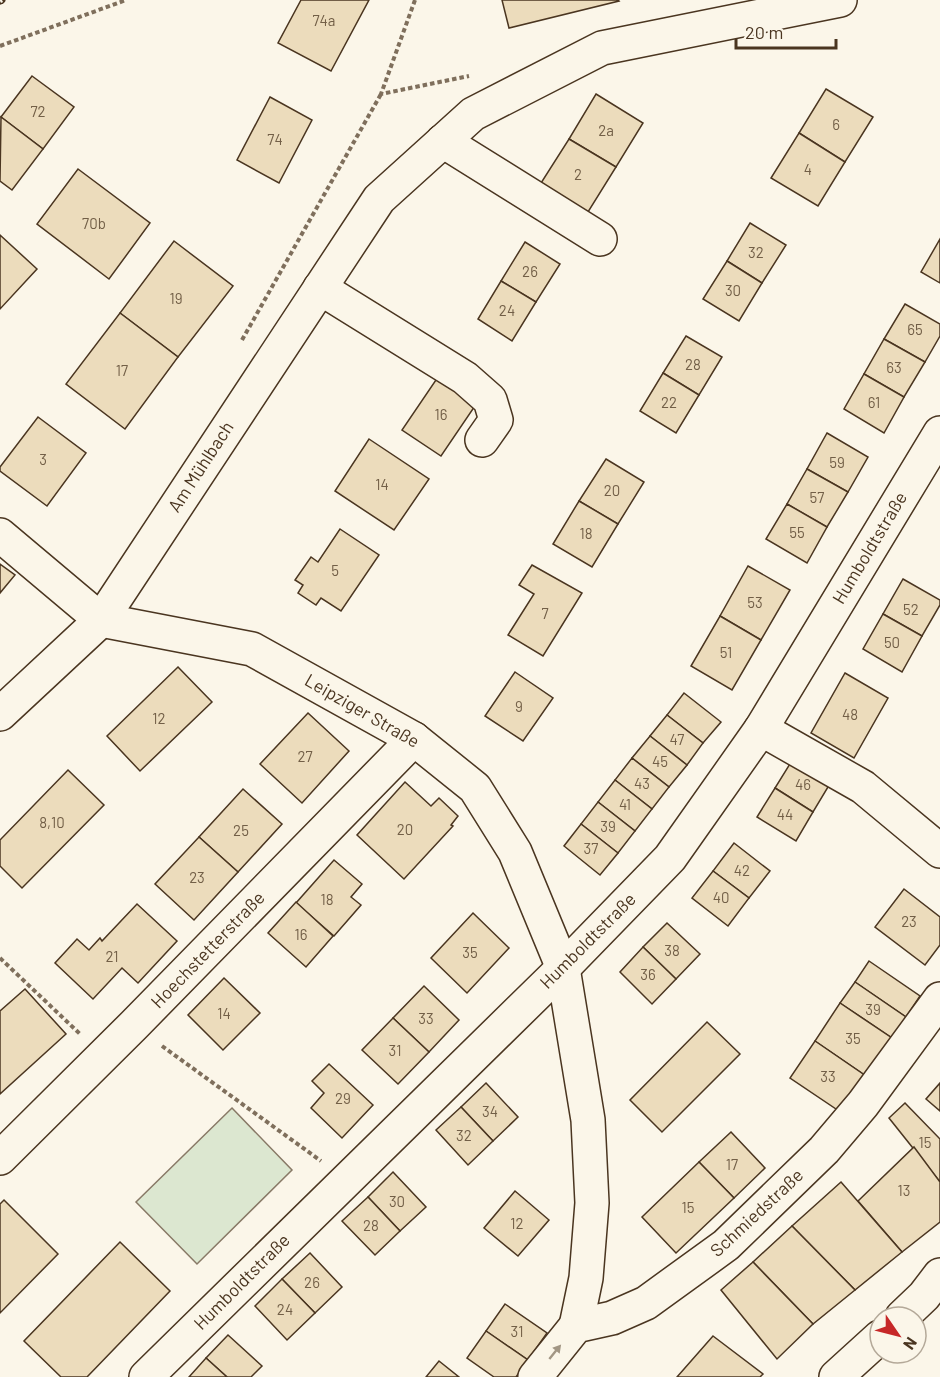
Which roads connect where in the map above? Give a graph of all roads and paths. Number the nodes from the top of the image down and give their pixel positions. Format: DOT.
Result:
graph roads {
  1 [pos="126,0"];
  2 [pos="415,0"];
  3 [pos="840,0"];
  4 [pos="0,46"];
  5 [pos="474,75"];
  6 [pos="381,94"];
  7 [pos="444,141"];
  8 [pos="600,239"];
  9 [pos="320,288"];
  10 [pos="240,344"];
  11 [pos="940,433"];
  12 [pos="482,440"];
  13 [pos="0,535"];
  14 [pos="101,620"];
  15 [pos="0,714"];
  16 [pos="761,729"];
  17 [pos="414,739"];
  18 [pos="940,850"];
  19 [pos="0,958"];
  20 [pos="562,968"];
  21 [pos="940,999"];
  22 [pos="134,1026"];
  23 [pos="103,1056"];
  24 [pos="0,1158"];
  25 [pos="345,1179"];
  26 [pos="576,1326"];
  27 [pos="868,1348"];
  28 [pos="146,1377"];
  29 [pos="535,1377"];
  30 [pos="836,1377"];
  1 -- 4 [label="path"];
  2 -- 6 [label="path"];
  3 -- 7 [label="street, Am Mühlbach"];
  5 -- 6 [label="path"];
  6 -- 10 [label="path"];
  7 -- 8 [label="street"];
  7 -- 9 [label="street, Am Mühlbach"];
  9 -- 12 [label="street"];
  9 -- 14 [label="street, Am Mühlbach"];
  11 -- 16 [label="street, Humboldtstraße"];
  13 -- 14 [label="street, Leipziger Straße"];
  14 -- 15 [label="street, Am Mühlbach"];
  14 -- 17 [label="street, Leipziger Straße"];
  16 -- 18 [label="street"];
  16 -- 20 [label="street, Humboldtstraße"];
  17 -- 20 [label="street, Leipziger Straße"];
  17 -- 22 [label="street, Hoechstetterstraße"];
  19 -- 23 [label="path"];
  20 -- 25 [label="street, Humboldtstraße"];
  20 -- 26 [label="street, Leipziger Straße"];
  21 -- 26 [label="street, Schmiedstraße"];
  22 -- 23 [label="street, Hoechstetterstraße"];
  22 -- 25 [label="path"];
  23 -- 24 [label="street, Hoechstetterstraße"];
  25 -- 28 [label="street, Humboldtstraße"];
  29 -- 26 [label="street, one-way"];
  27 -- 30 [label="street"];
}
